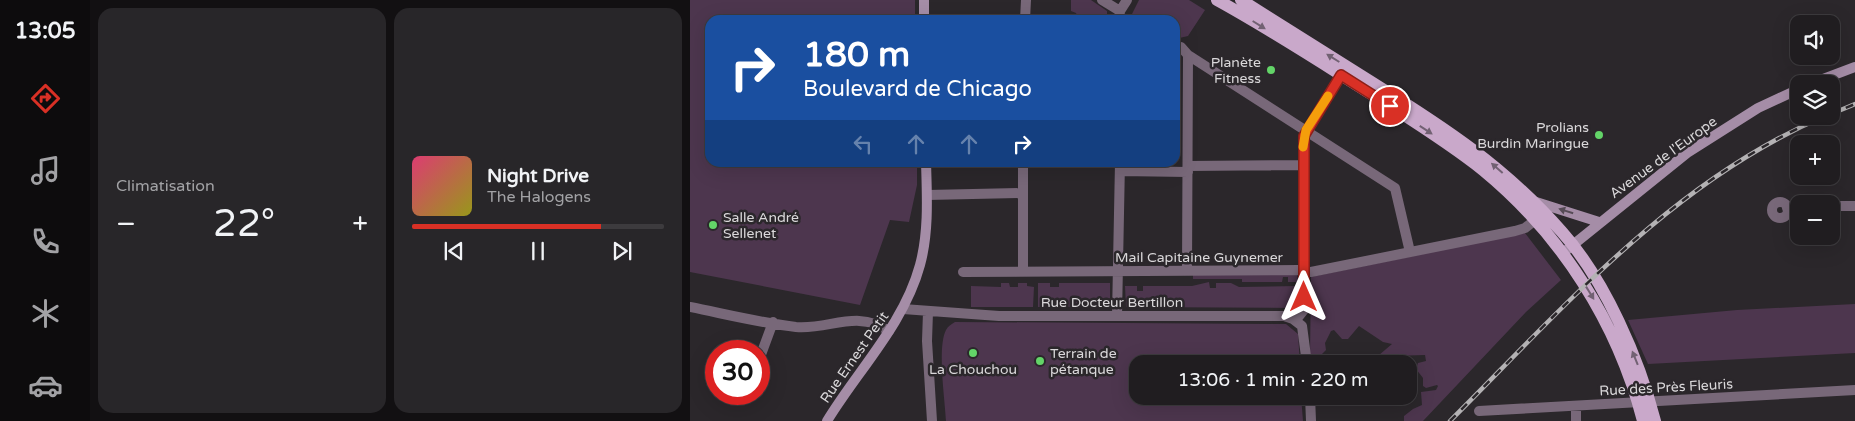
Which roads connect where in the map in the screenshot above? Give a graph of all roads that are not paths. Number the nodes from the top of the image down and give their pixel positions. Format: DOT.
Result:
graph roads {
  1 [pos="924,0"];
  2 [pos="1026,0"];
  3 [pos="1102,0"];
  4 [pos="1127,0"];
  5 [pos="1218,0"];
  6 [pos="1241,0"];
  7 [pos="924,15"];
  8 [pos="1025,15"];
  9 [pos="1118,15"];
  10 [pos="1120,15"];
  11 [pos="1180,47"];
  12 [pos="1188,54"];
  13 [pos="1855,67"];
  14 [pos="1341,75"];
  15 [pos="1834,75"];
  16 [pos="1790,93"];
  17 [pos="1306,130"];
  18 [pos="1303,165"];
  19 [pos="926,167"];
  20 [pos="1024,167"];
  21 [pos="1120,167"];
  22 [pos="1188,169"];
  23 [pos="1023,193"];
  24 [pos="927,194"];
  25 [pos="1533,201"];
  26 [pos="1840,206"];
  27 [pos="1855,206"];
  28 [pos="1787,208"];
  29 [pos="1790,208"];
  30 [pos="1540,216"];
  31 [pos="1599,222"];
  32 [pos="1568,249"];
  33 [pos="1410,252"];
  34 [pos="1023,271"];
  35 [pos="1118,271"];
  36 [pos="1187,271"];
  37 [pos="1304,271"];
  38 [pos="963,272"];
  39 [pos="690,307"];
  40 [pos="903,309"];
  41 [pos="928,312"];
  42 [pos="1117,316"];
  43 [pos="1296,320"];
  44 [pos="773,322"];
  45 [pos="889,331"];
  46 [pos="766,340"];
  47 [pos="1306,355"];
  48 [pos="1855,390"];
  49 [pos="1644,402"];
  50 [pos="1310,405"];
  51 [pos="1576,406"];
  52 [pos="1479,412"];
  53 [pos="827,421"];
  54 [pos="932,421"];
  55 [pos="1311,421"];
  56 [pos="1576,421"];
  57 [pos="1644,421"];
  58 [pos="1654,421"];
  1 -- 7 [label="main road"];
  2 -- 8 [label="street"];
  3 -- 9 [label="street"];
  4 -- 10 [label="street"];
  5 -- 14 [label="main road, one-way"];
  25 -- 6 [label="main road, one-way"];
  11 -- 12 [label="street"];
  12 -- 17 [label="street"];
  12 -- 22 [label="street"];
  13 -- 15 [label="main road"];
  14 -- 17 [label="street"];
  14 -- 30 [label="main road, one-way"];
  16 -- 31 [label="main road, Avenue de l'Europe"];
  17 -- 18 [label="street"];
  17 -- 33 [label="street"];
  18 -- 22 [label="street"];
  18 -- 37 [label="street"];
  19 -- 24 [label="main road, Rue Ernest Petit"];
  20 -- 23 [label="street"];
  21 -- 22 [label="street"];
  21 -- 35 [label="street"];
  22 -- 36 [label="street"];
  23 -- 24 [label="street"];
  23 -- 34 [label="street"];
  24 -- 40 [label="main road, Rue Ernest Petit"];
  25 -- 30 [label="main road"];
  31 -- 25 [label="main road, one-way"];
  26 -- 27 [label="street"];
  28 -- 29 [label="street"];
  30 -- 32 [label="main road"];
  30 -- 33 [label="street, Mail Capitaine Guynemer"];
  31 -- 32 [label="main road, Avenue de l'Europe"];
  32 -- 49 [label="main road"];
  33 -- 37 [label="street, Mail Capitaine Guynemer"];
  34 -- 35 [label="street, Mail Capitaine Guynemer"];
  34 -- 38 [label="street, Mail Capitaine Guynemer"];
  35 -- 36 [label="street, Mail Capitaine Guynemer"];
  35 -- 42 [label="street"];
  36 -- 37 [label="street, Mail Capitaine Guynemer"];
  37 -- 43 [label="street"];
  39 -- 44 [label="street"];
  40 -- 41 [label="street, Rue Docteur Bertillon"];
  40 -- 45 [label="main road, Rue Ernest Petit"];
  41 -- 42 [label="street, Rue Docteur Bertillon"];
  41 -- 54 [label="street"];
  42 -- 43 [label="street, Rue Docteur Bertillon"];
  43 -- 47 [label="street"];
  44 -- 45 [label="street"];
  44 -- 46 [label="street"];
  45 -- 53 [label="main road, Rue Ernest Petit"];
  48 -- 49 [label="street, Rue des Près Fleuris"];
  49 -- 51 [label="street, Rue des Près Fleuris"];
  49 -- 57 [label="main road"];
  49 -- 58 [label="main road"];
  50 -- 55 [label="street"];
  51 -- 52 [label="street, Rue des Près Fleuris"];
  51 -- 56 [label="street"];
}
